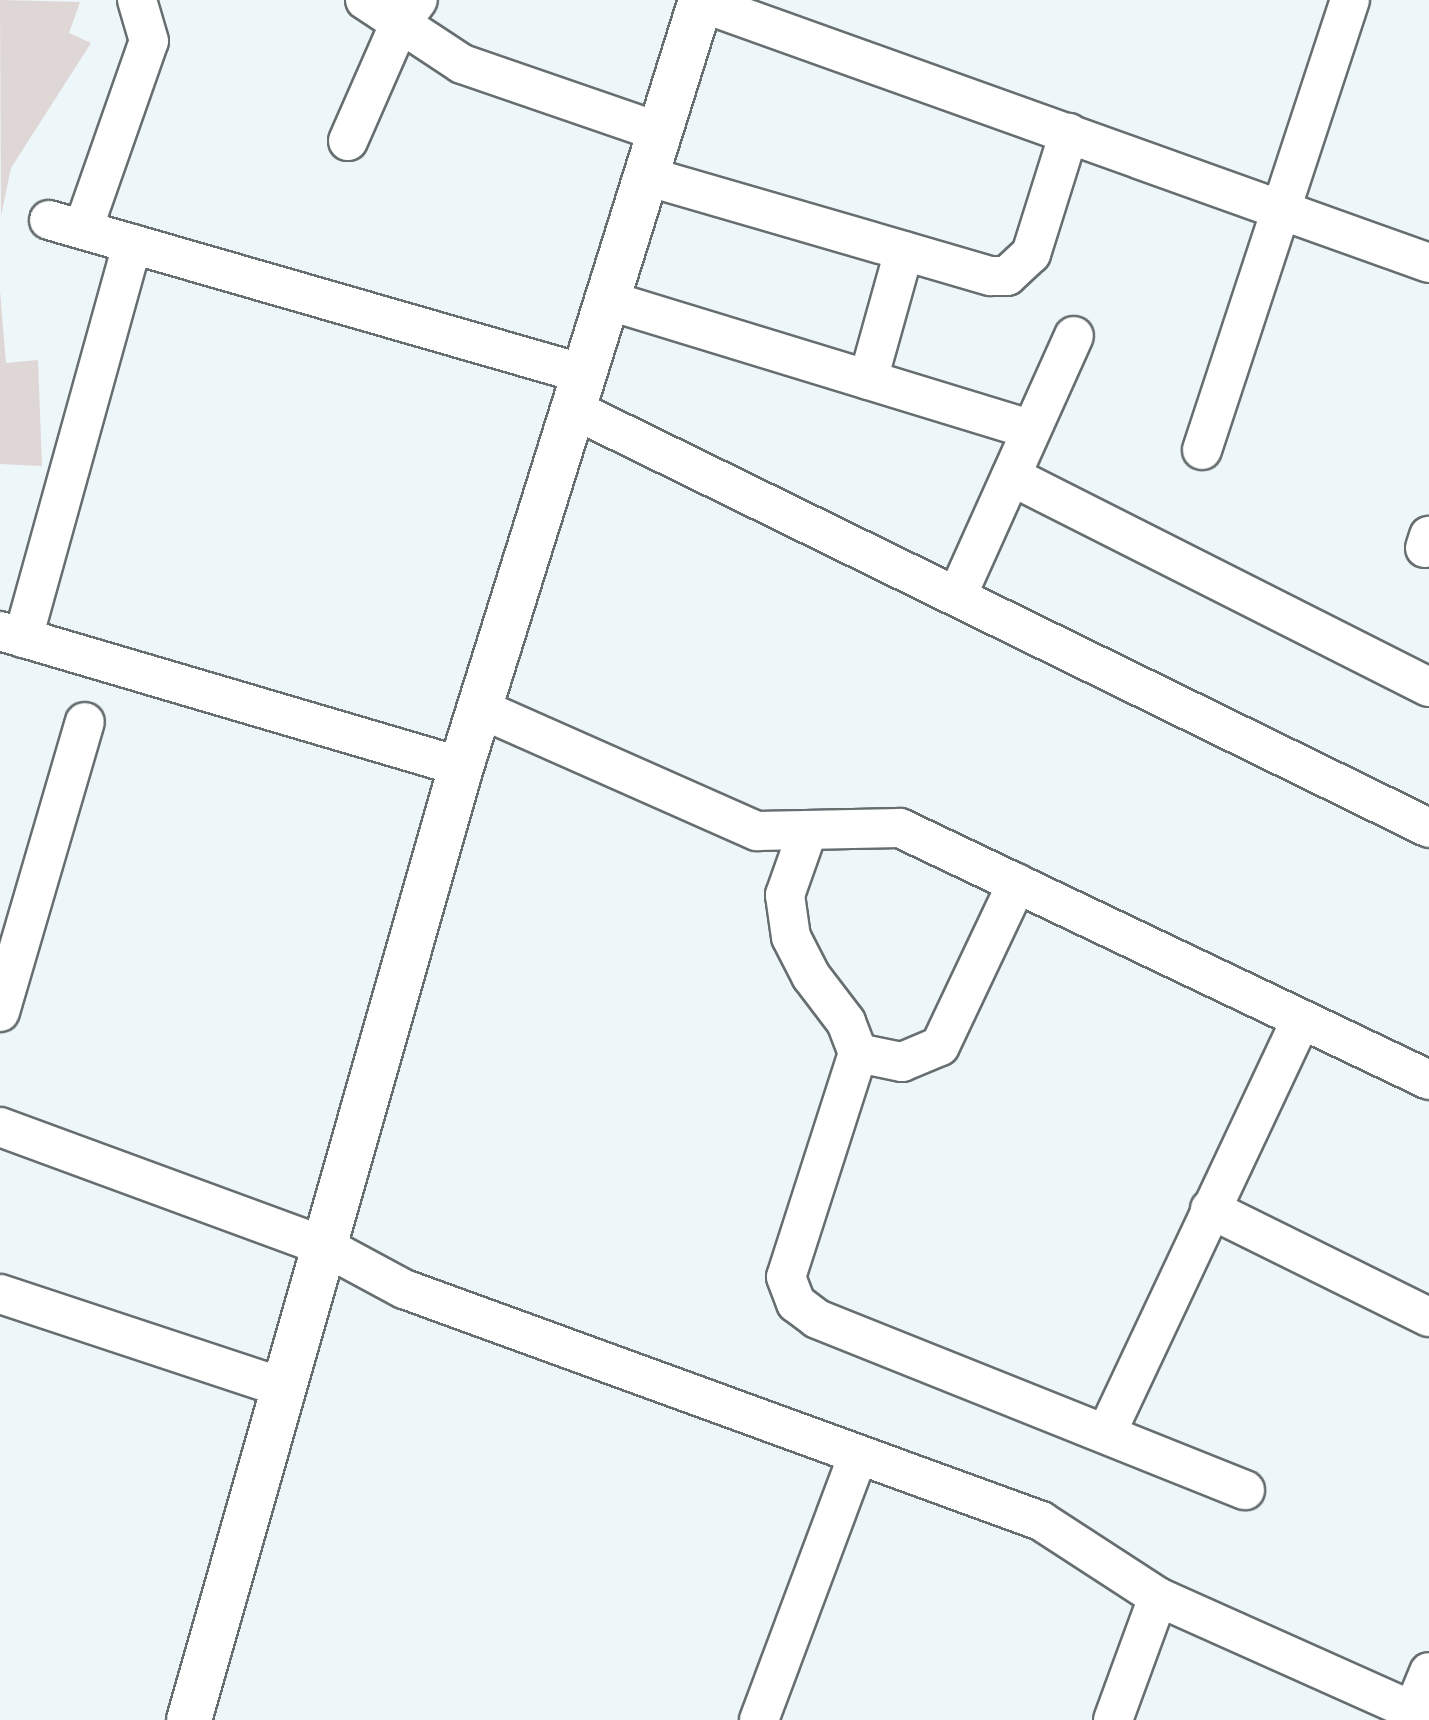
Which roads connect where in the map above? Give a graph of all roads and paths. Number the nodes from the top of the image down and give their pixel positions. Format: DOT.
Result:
graph roads {
  1 [pos="137,0"];
  2 [pos="365,0"];
  3 [pos="1350,0"];
  4 [pos="700,1"];
  5 [pos="408,13"];
  6 [pos="659,132"];
  7 [pos="1069,133"];
  8 [pos="348,141"];
  9 [pos="646,176"];
  10 [pos="1281,209"];
  11 [pos="132,244"];
  12 [pos="904,251"];
  13 [pos="1429,263"];
  14 [pos="607,300"];
  15 [pos="1074,336"];
  16 [pos="868,380"];
  17 [pos="578,392"];
  18 [pos="1031,430"];
  19 [pos="1202,450"];
  20 [pos="1011,476"];
  21 [pos="957,596"];
  22 [pos="12,635"];
  23 [pos="1429,687"];
  24 [pos="479,708"];
  25 [pos="85,722"];
  26 [pos="461,767"];
  27 [pos="1429,828"];
  28 [pos="808,830"];
  29 [pos="1017,883"];
  30 [pos="0,1012"];
  31 [pos="1301,1019"];
  32 [pos="858,1053"];
  33 [pos="1429,1080"];
  34 [pos="0,1127"];
  35 [pos="1210,1209"];
  36 [pos="324,1246"];
  37 [pos="0,1294"];
  38 [pos="1429,1317"];
  39 [pos="284,1388"];
  40 [pos="1107,1432"];
  41 [pos="857,1458"];
  42 [pos="1245,1490"];
  43 [pos="1158,1597"];
  44 [pos="1429,1672"];
  45 [pos="1421,1714"];
  46 [pos="189,1720"];
  47 [pos="759,1720"];
  48 [pos="1113,1720"];
  1 -- 11 [label="street"];
  2 -- 5 [label="street"];
  3 -- 10 [label="street"];
  4 -- 6 [label="street"];
  4 -- 7 [label="street"];
  5 -- 6 [label="street"];
  5 -- 8 [label="street"];
  6 -- 9 [label="street"];
  7 -- 10 [label="street"];
  7 -- 12 [label="street"];
  9 -- 12 [label="street"];
  9 -- 14 [label="street"];
  10 -- 13 [label="street"];
  10 -- 19 [label="street"];
  11 -- 17 [label="street"];
  11 -- 22 [label="street"];
  12 -- 16 [label="street"];
  14 -- 16 [label="street"];
  14 -- 17 [label="street"];
  15 -- 18 [label="street"];
  16 -- 18 [label="street"];
  17 -- 21 [label="street"];
  17 -- 24 [label="street"];
  18 -- 20 [label="street"];
  20 -- 21 [label="street"];
  20 -- 23 [label="street"];
  21 -- 27 [label="street"];
  22 -- 26 [label="street"];
  24 -- 26 [label="street"];
  24 -- 28 [label="street"];
  25 -- 30 [label="street"];
  26 -- 36 [label="street"];
  28 -- 29 [label="street"];
  28 -- 32 [label="street"];
  29 -- 31 [label="street"];
  29 -- 32 [label="street"];
  31 -- 33 [label="street"];
  31 -- 35 [label="street"];
  32 -- 40 [label="street"];
  34 -- 36 [label="street"];
  35 -- 38 [label="street"];
  35 -- 40 [label="street"];
  36 -- 39 [label="street"];
  36 -- 41 [label="street"];
  37 -- 39 [label="street"];
  39 -- 46 [label="street"];
  40 -- 42 [label="street"];
  41 -- 43 [label="street"];
  41 -- 47 [label="street"];
  43 -- 45 [label="street"];
  43 -- 48 [label="street"];
  44 -- 45 [label="street"];
}
